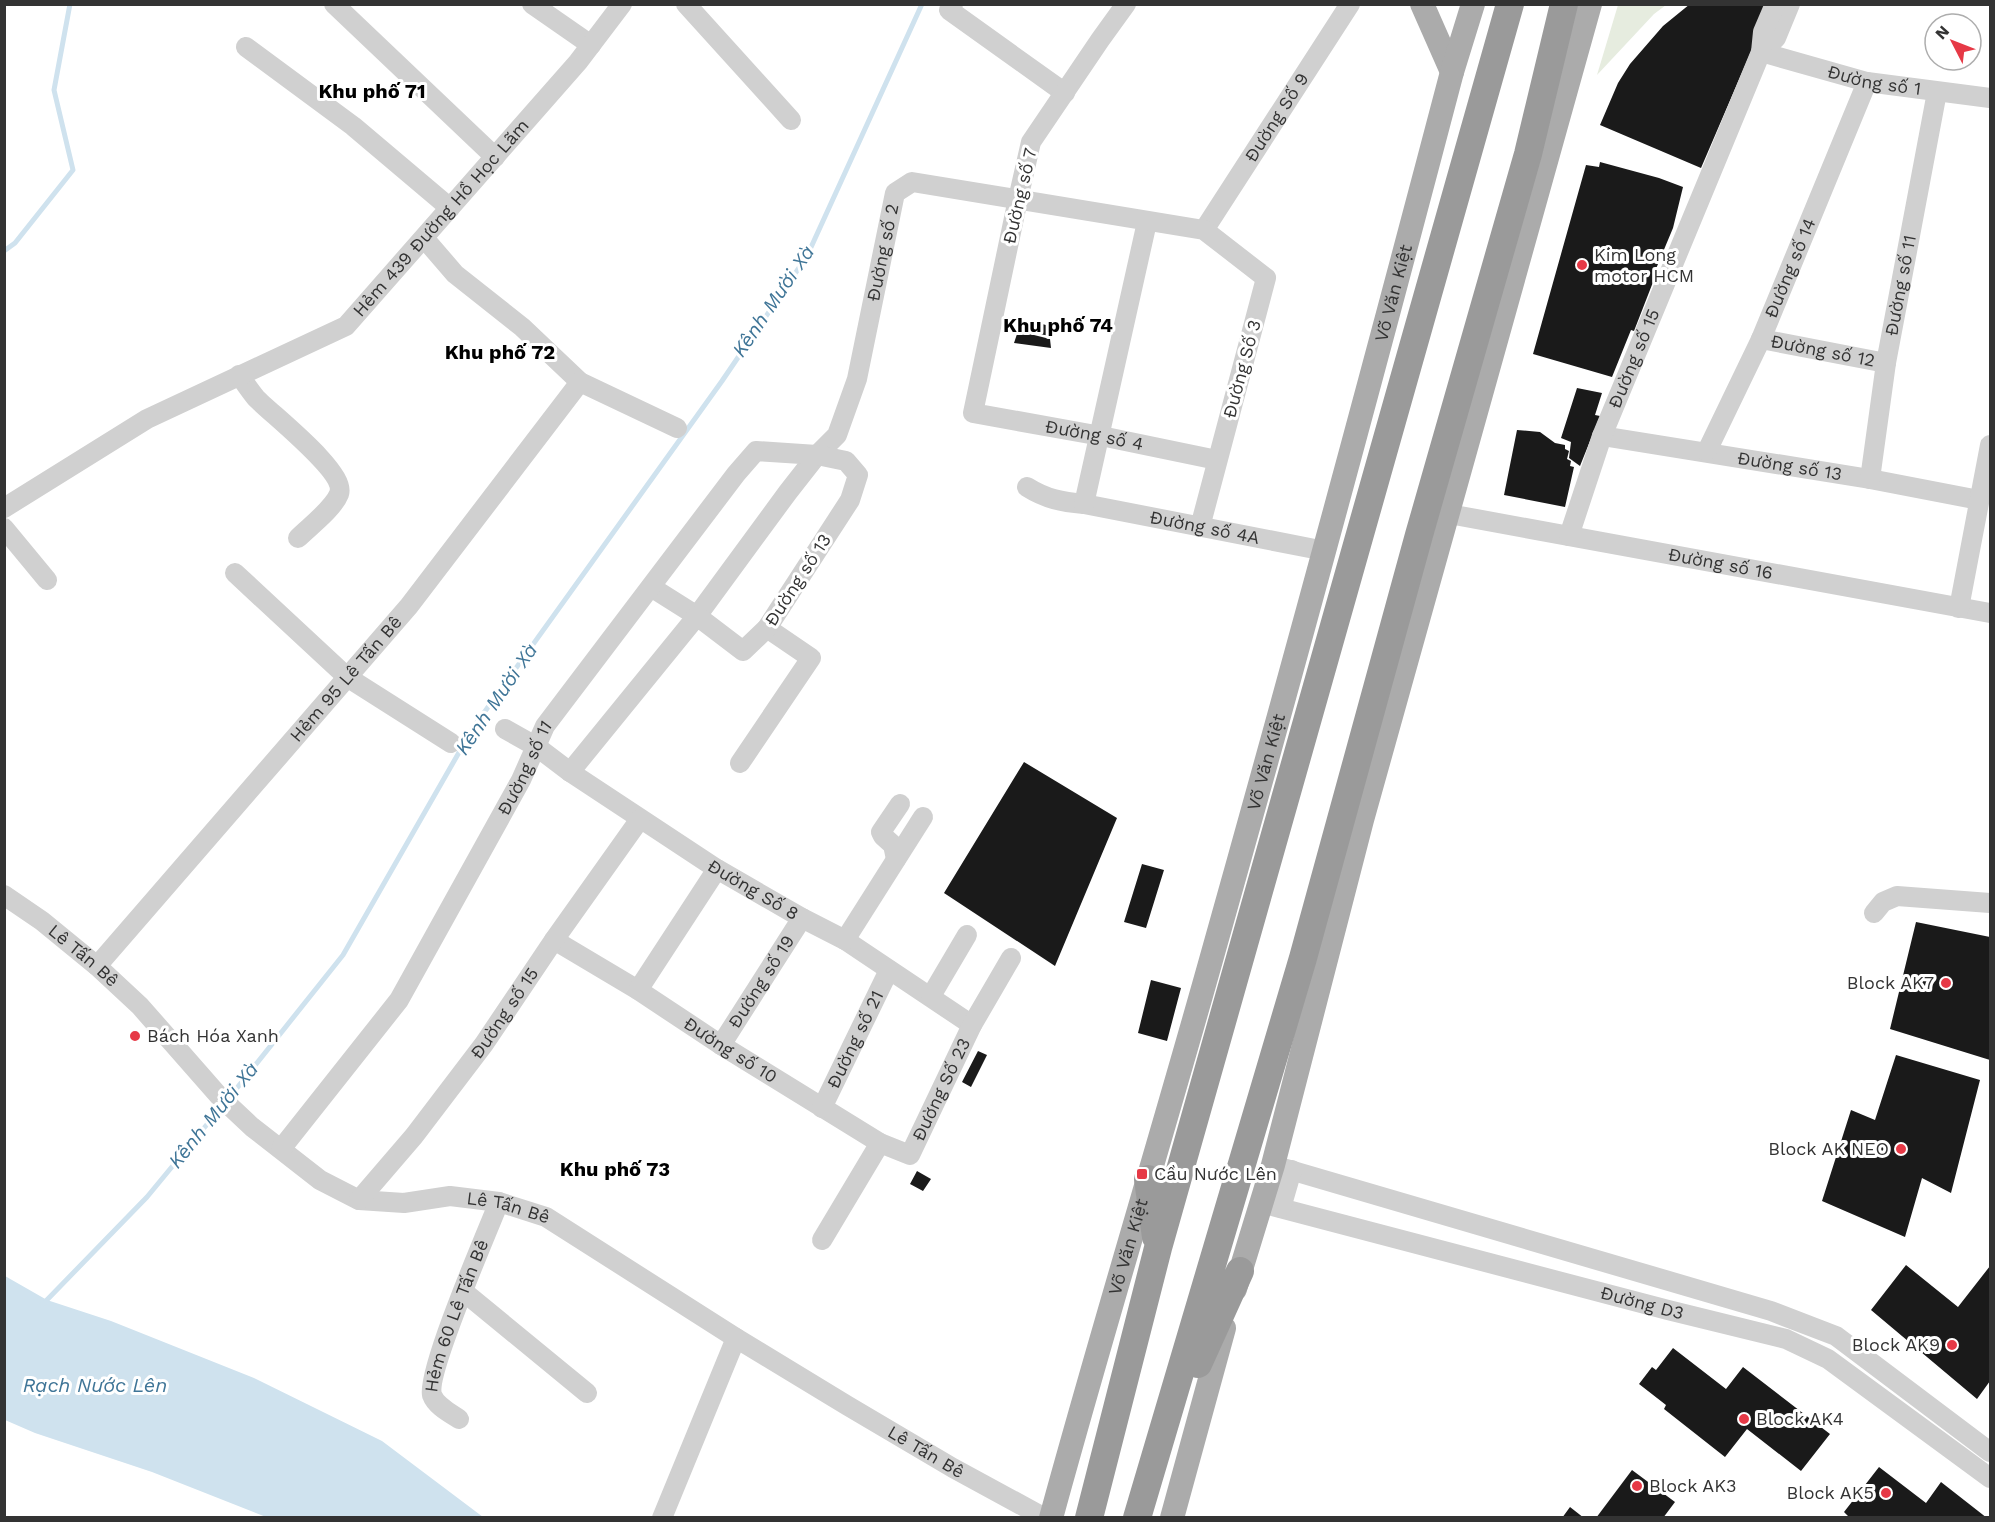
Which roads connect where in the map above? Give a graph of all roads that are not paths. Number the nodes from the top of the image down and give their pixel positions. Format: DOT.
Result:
graph roads {
  1 [pos="334,4"];
  2 [pos="532,4"];
  3 [pos="622,4"];
  4 [pos="686,4"];
  5 [pos="953,4"];
  6 [pos="1126,4"];
  7 [pos="1350,4"];
  8 [pos="1422,4"];
  9 [pos="1473,4"];
  10 [pos="1510,4"];
  11 [pos="1564,4"];
  12 [pos="1590,4"];
  13 [pos="1775,4"];
  14 [pos="1790,4"];
  15 [pos="591,45"];
  16 [pos="246,47"];
  17 [pos="1761,52"];
  18 [pos="1452,72"];
  19 [pos="1867,82"];
  20 [pos="1936,92"];
  21 [pos="1065,93"];
  22 [pos="1990,98"];
  23 [pos="791,120"];
  24 [pos="495,157"];
  25 [pos="1017,199"];
  26 [pos="450,208"];
  27 [pos="1147,222"];
  28 [pos="1204,230"];
  29 [pos="424,238"];
  30 [pos="1266,278"];
  31 [pos="1761,339"];
  32 [pos="1886,363"];
  33 [pos="239,375"];
  34 [pos="580,382"];
  35 [pos="973,413"];
  36 [pos="677,428"];
  37 [pos="1101,436"];
  38 [pos="1602,436"];
  39 [pos="1990,445"];
  40 [pos="1707,452"];
  41 [pos="817,455"];
  42 [pos="1217,460"];
  43 [pos="1870,479"];
  44 [pos="1027,487"];
  45 [pos="1979,500"];
  46 [pos="1084,504"];
  47 [pos="4,508"];
  48 [pos="1449,514"];
  49 [pos="1200,527"];
  50 [pos="4,528"];
  51 [pos="1569,536"];
  52 [pos="298,538"];
  53 [pos="1325,551"];
  54 [pos="235,573"];
  55 [pos="47,580"];
  56 [pos="651,587"];
  57 [pos="1959,608"];
  58 [pos="1990,613"];
  59 [pos="697,616"];
  60 [pos="767,628"];
  61 [pos="347,677"];
  62 [pos="505,729"];
  63 [pos="451,743"];
  64 [pos="537,747"];
  65 [pos="740,763"];
  66 [pos="570,771"];
  67 [pos="900,804"];
  68 [pos="923,817"];
  69 [pos="640,819"];
  70 [pos="896,859"];
  71 [pos="717,869"];
  72 [pos="4,895"];
  73 [pos="1990,903"];
  74 [pos="1874,913"];
  75 [pos="802,918"];
  76 [pos="967,935"];
  77 [pos="845,939"];
  78 [pos="554,940"];
  79 [pos="1011,958"];
  80 [pos="97,966"];
  81 [pos="889,970"];
  82 [pos="638,990"];
  83 [pos="931,996"];
  84 [pos="972,1025"];
  85 [pos="721,1045"];
  86 [pos="822,1108"];
  87 [pos="880,1143"];
  88 [pos="281,1149"];
  89 [pos="910,1155"];
  90 [pos="1282,1167"];
  91 [pos="1148,1179"];
  92 [pos="359,1200"];
  93 [pos="499,1202"];
  94 [pos="1271,1206"];
  95 [pos="822,1240"];
  96 [pos="1158,1248"];
  97 [pos="1240,1271"];
  98 [pos="464,1292"];
  99 [pos="736,1338"];
  100 [pos="586,1393"];
  101 [pos="459,1419"];
  102 [pos="1990,1452"];
  103 [pos="1155,1458"];
  104 [pos="1990,1478"];
  105 [pos="1092,1509"];
  106 [pos="1138,1516"];
  107 [pos="662,1518"];
  108 [pos="1045,1518"];
  109 [pos="1051,1518"];
  110 [pos="1172,1518"];
  1 -- 24 [label="street"];
  2 -- 15 [label="street"];
  3 -- 15 [label="street, Hẻm 439 Đường Hồ Học Lãm"];
  4 -- 23 [label="street"];
  5 -- 21 [label="street"];
  6 -- 21 [label="street, Đường số 7"];
  7 -- 28 [label="street, Đường Số 9"];
  8 -- 18 [label="main road"];
  9 -- 18 [label="main road, Võ Văn Kiệt"];
  10 -- 96 [label="highway, Võ Văn Kiệt"];
  11 -- 103 [label="highway"];
  12 -- 48 [label="main road"];
  13 -- 17 [label="street, Đường số 15"];
  14 -- 17 [label="street, Đường số 15"];
  15 -- 24 [label="street, Hẻm 439 Đường Hồ Học Lãm"];
  16 -- 26 [label="street"];
  17 -- 19 [label="street, Đường số 1"];
  17 -- 38 [label="street, Đường số 15"];
  18 -- 53 [label="main road, Võ Văn Kiệt"];
  19 -- 20 [label="street, Đường số 1"];
  19 -- 31 [label="street, Đường số 14"];
  20 -- 22 [label="street, Đường số 1"];
  20 -- 32 [label="street, Đường số 11"];
  21 -- 25 [label="street, Đường số 7"];
  24 -- 26 [label="street, Hẻm 439 Đường Hồ Học Lãm"];
  25 -- 27 [label="street, Đường số 2"];
  25 -- 35 [label="street, Đường số 7"];
  25 -- 41 [label="street, Đường số 2"];
  26 -- 29 [label="street, Hẻm 439 Đường Hồ Học Lãm"];
  27 -- 28 [label="street, Đường số 2"];
  27 -- 37 [label="street"];
  28 -- 30 [label="street, Đường số 2"];
  29 -- 33 [label="street, Hẻm 439 Đường Hồ Học Lãm"];
  29 -- 34 [label="street"];
  30 -- 42 [label="street, Đường Số 3"];
  31 -- 32 [label="street, Đường số 12"];
  31 -- 40 [label="street, Đường số 14"];
  32 -- 43 [label="street, Đường số 11"];
  33 -- 47 [label="street, Hẻm 439 Đường Hồ Học Lãm"];
  33 -- 52 [label="street"];
  34 -- 36 [label="street"];
  34 -- 61 [label="street, Hẻm 95 Lê Tấn Bê"];
  35 -- 37 [label="street, Đường số 4"];
  37 -- 42 [label="street, Đường số 4"];
  37 -- 46 [label="street"];
  38 -- 40 [label="street, Đường số 13"];
  38 -- 51 [label="street, Đường số 15"];
  39 -- 45 [label="street"];
  40 -- 43 [label="street, Đường số 13"];
  41 -- 56 [label="street, Đường số 11"];
  41 -- 59 [label="street, Đường số 2"];
  41 -- 60 [label="street, Đường số 13"];
  42 -- 49 [label="street, Đường Số 3"];
  43 -- 45 [label="street, Đường số 13"];
  44 -- 46 [label="street, Đường số 4A"];
  45 -- 57 [label="street"];
  46 -- 49 [label="street, Đường số 4A"];
  48 -- 51 [label="street, Đường số 16"];
  48 -- 90 [label="main road"];
  49 -- 53 [label="street, Đường số 4A"];
  50 -- 55 [label="street"];
  51 -- 57 [label="street, Đường số 16"];
  53 -- 91 [label="main road, Võ Văn Kiệt"];
  54 -- 61 [label="street"];
  56 -- 59 [label="street"];
  56 -- 64 [label="street, Đường số 11"];
  57 -- 58 [label="street, Đường số 16"];
  59 -- 60 [label="street, Đường số 13"];
  59 -- 66 [label="street"];
  60 -- 65 [label="street"];
  61 -- 63 [label="street"];
  61 -- 80 [label="street, Hẻm 95 Lê Tấn Bê"];
  62 -- 64 [label="street, Đường Số 8"];
  64 -- 66 [label="street, Đường Số 8"];
  64 -- 88 [label="street, Đường số 11"];
  66 -- 69 [label="street, Đường Số 8"];
  67 -- 70 [label="street"];
  68 -- 70 [label="street"];
  69 -- 71 [label="street, Đường Số 8"];
  69 -- 78 [label="street, Đường số 15"];
  70 -- 77 [label="street"];
  71 -- 75 [label="street, Đường Số 8"];
  71 -- 82 [label="street"];
  72 -- 80 [label="street, Lê Tấn Bê"];
  73 -- 74 [label="street"];
  75 -- 77 [label="street, Đường Số 8"];
  75 -- 85 [label="street, Đường số 19"];
  76 -- 83 [label="street"];
  77 -- 81 [label="street, Đường Số 8"];
  78 -- 82 [label="street, Đường số 10"];
  78 -- 92 [label="street, Đường số 15"];
  79 -- 84 [label="street, Đường Số 23"];
  80 -- 88 [label="street, Lê Tấn Bê"];
  81 -- 83 [label="street, Đường Số 8"];
  81 -- 86 [label="street, Đường số 21"];
  82 -- 85 [label="street, Đường số 10"];
  83 -- 84 [label="street, Đường Số 8"];
  84 -- 89 [label="street, Đường Số 23"];
  85 -- 86 [label="street, Đường số 10"];
  86 -- 87 [label="street, Đường số 10"];
  87 -- 89 [label="street, Đường số 10"];
  87 -- 95 [label="street"];
  88 -- 92 [label="street, Lê Tấn Bê"];
  90 -- 94 [label="main road"];
  90 -- 102 [label="street, Đường D3"];
  91 -- 96 [label="highway"];
  91 -- 109 [label="main road, Võ Văn Kiệt"];
  92 -- 93 [label="street, Lê Tấn Bê"];
  93 -- 98 [label="street, Hẻm 60 Lê Tấn Bê"];
  93 -- 99 [label="street, Lê Tấn Bê"];
  94 -- 97 [label="main road"];
  94 -- 104 [label="street, Đường D3"];
  96 -- 105 [label="highway, Võ Văn Kiệt"];
  97 -- 103 [label="highway"];
  97 -- 110 [label="main road"];
  98 -- 100 [label="street"];
  98 -- 101 [label="street, Hẻm 60 Lê Tấn Bê"];
  99 -- 107 [label="street"];
  99 -- 108 [label="street, Lê Tấn Bê"];
  103 -- 106 [label="highway"];
}
